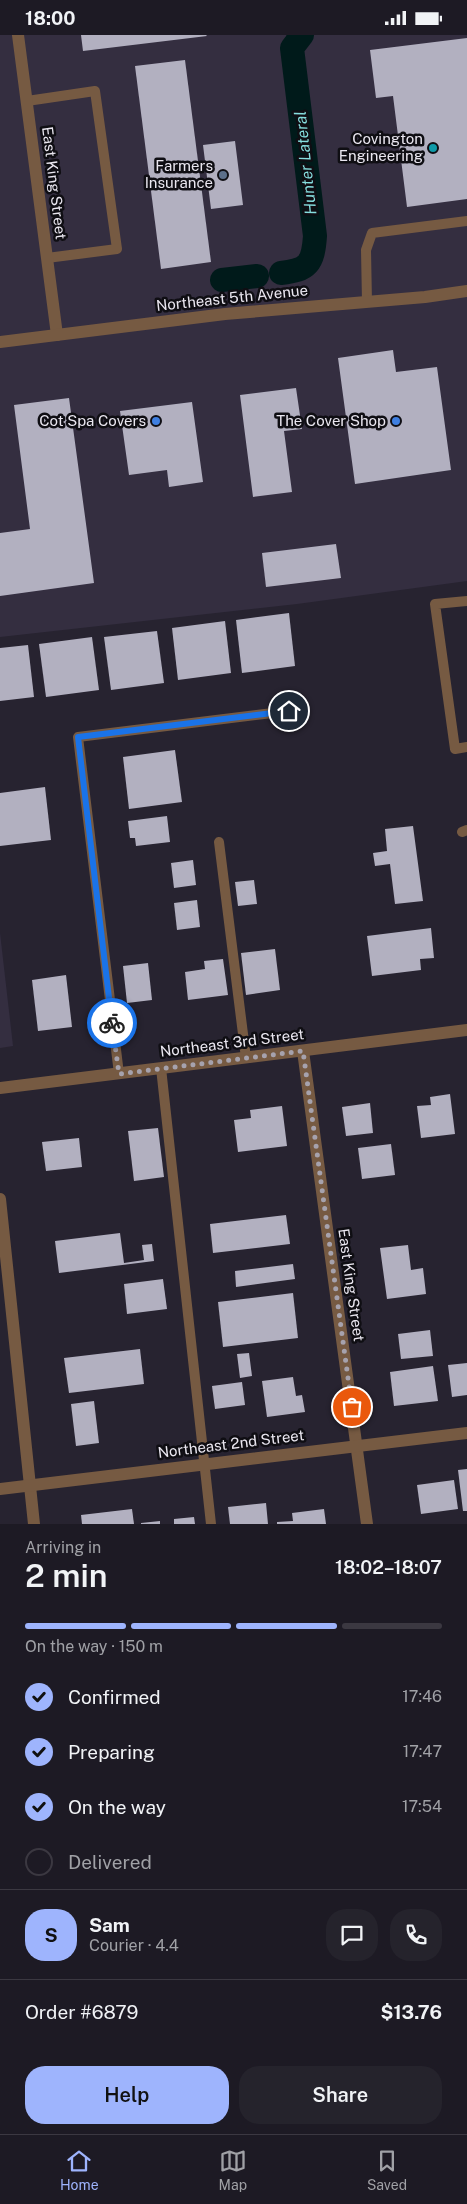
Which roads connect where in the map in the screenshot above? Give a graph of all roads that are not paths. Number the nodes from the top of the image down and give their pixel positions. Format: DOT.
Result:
graph roads {
  1 [pos="18,35"];
  2 [pos="27,101"];
  3 [pos="467,221"];
  4 [pos="47,257"];
  5 [pos="467,291"];
  6 [pos="367,301"];
  7 [pos="57,335"];
  8 [pos="0,342"];
  9 [pos="467,601"];
  10 [pos="289,711"];
  11 [pos="467,747"];
  12 [pos="219,841"];
  13 [pos="467,1030"];
  14 [pos="303,1051"];
  15 [pos="246,1058"];
  16 [pos="161,1068"];
  17 [pos="119,1074"];
  18 [pos="0,1088"];
  19 [pos="0,1199"];
  20 [pos="467,1433"];
  21 [pos="356,1445"];
  22 [pos="204,1464"];
  23 [pos="30,1485"];
  24 [pos="0,1489"];
  25 [pos="34,1524"];
  26 [pos="211,1524"];
  27 [pos="367,1524"];
  1 -- 2 [label="street, East King Street"];
  2 -- 4 [label="street, East King Street"];
  2 -- 4 [label="lane"];
  3 -- 6 [label="lane"];
  4 -- 7 [label="street, East King Street"];
  5 -- 6 [label="street, Northeast 5th Avenue"];
  6 -- 7 [label="street, Northeast 5th Avenue"];
  7 -- 8 [label="street, Northeast 5th Avenue"];
  9 -- 11 [label="lane"];
  10 -- 17 [label="lane"];
  12 -- 15 [label="lane"];
  13 -- 14 [label="street, Northeast 3rd Street"];
  14 -- 15 [label="street, Northeast 3rd Street"];
  14 -- 21 [label="street, East King Street"];
  15 -- 16 [label="street, Northeast 3rd Street"];
  16 -- 17 [label="street, Northeast 3rd Street"];
  16 -- 22 [label="lane"];
  17 -- 18 [label="street, Northeast 3rd Street"];
  19 -- 23 [label="street"];
  20 -- 21 [label="street, Northeast 2nd Street"];
  21 -- 22 [label="street, Northeast 2nd Street"];
  21 -- 27 [label="street, East King Street"];
  22 -- 23 [label="street, Northeast 2nd Street"];
  22 -- 26 [label="lane"];
  23 -- 24 [label="street, Northeast 2nd Street"];
  23 -- 25 [label="street"];
}
